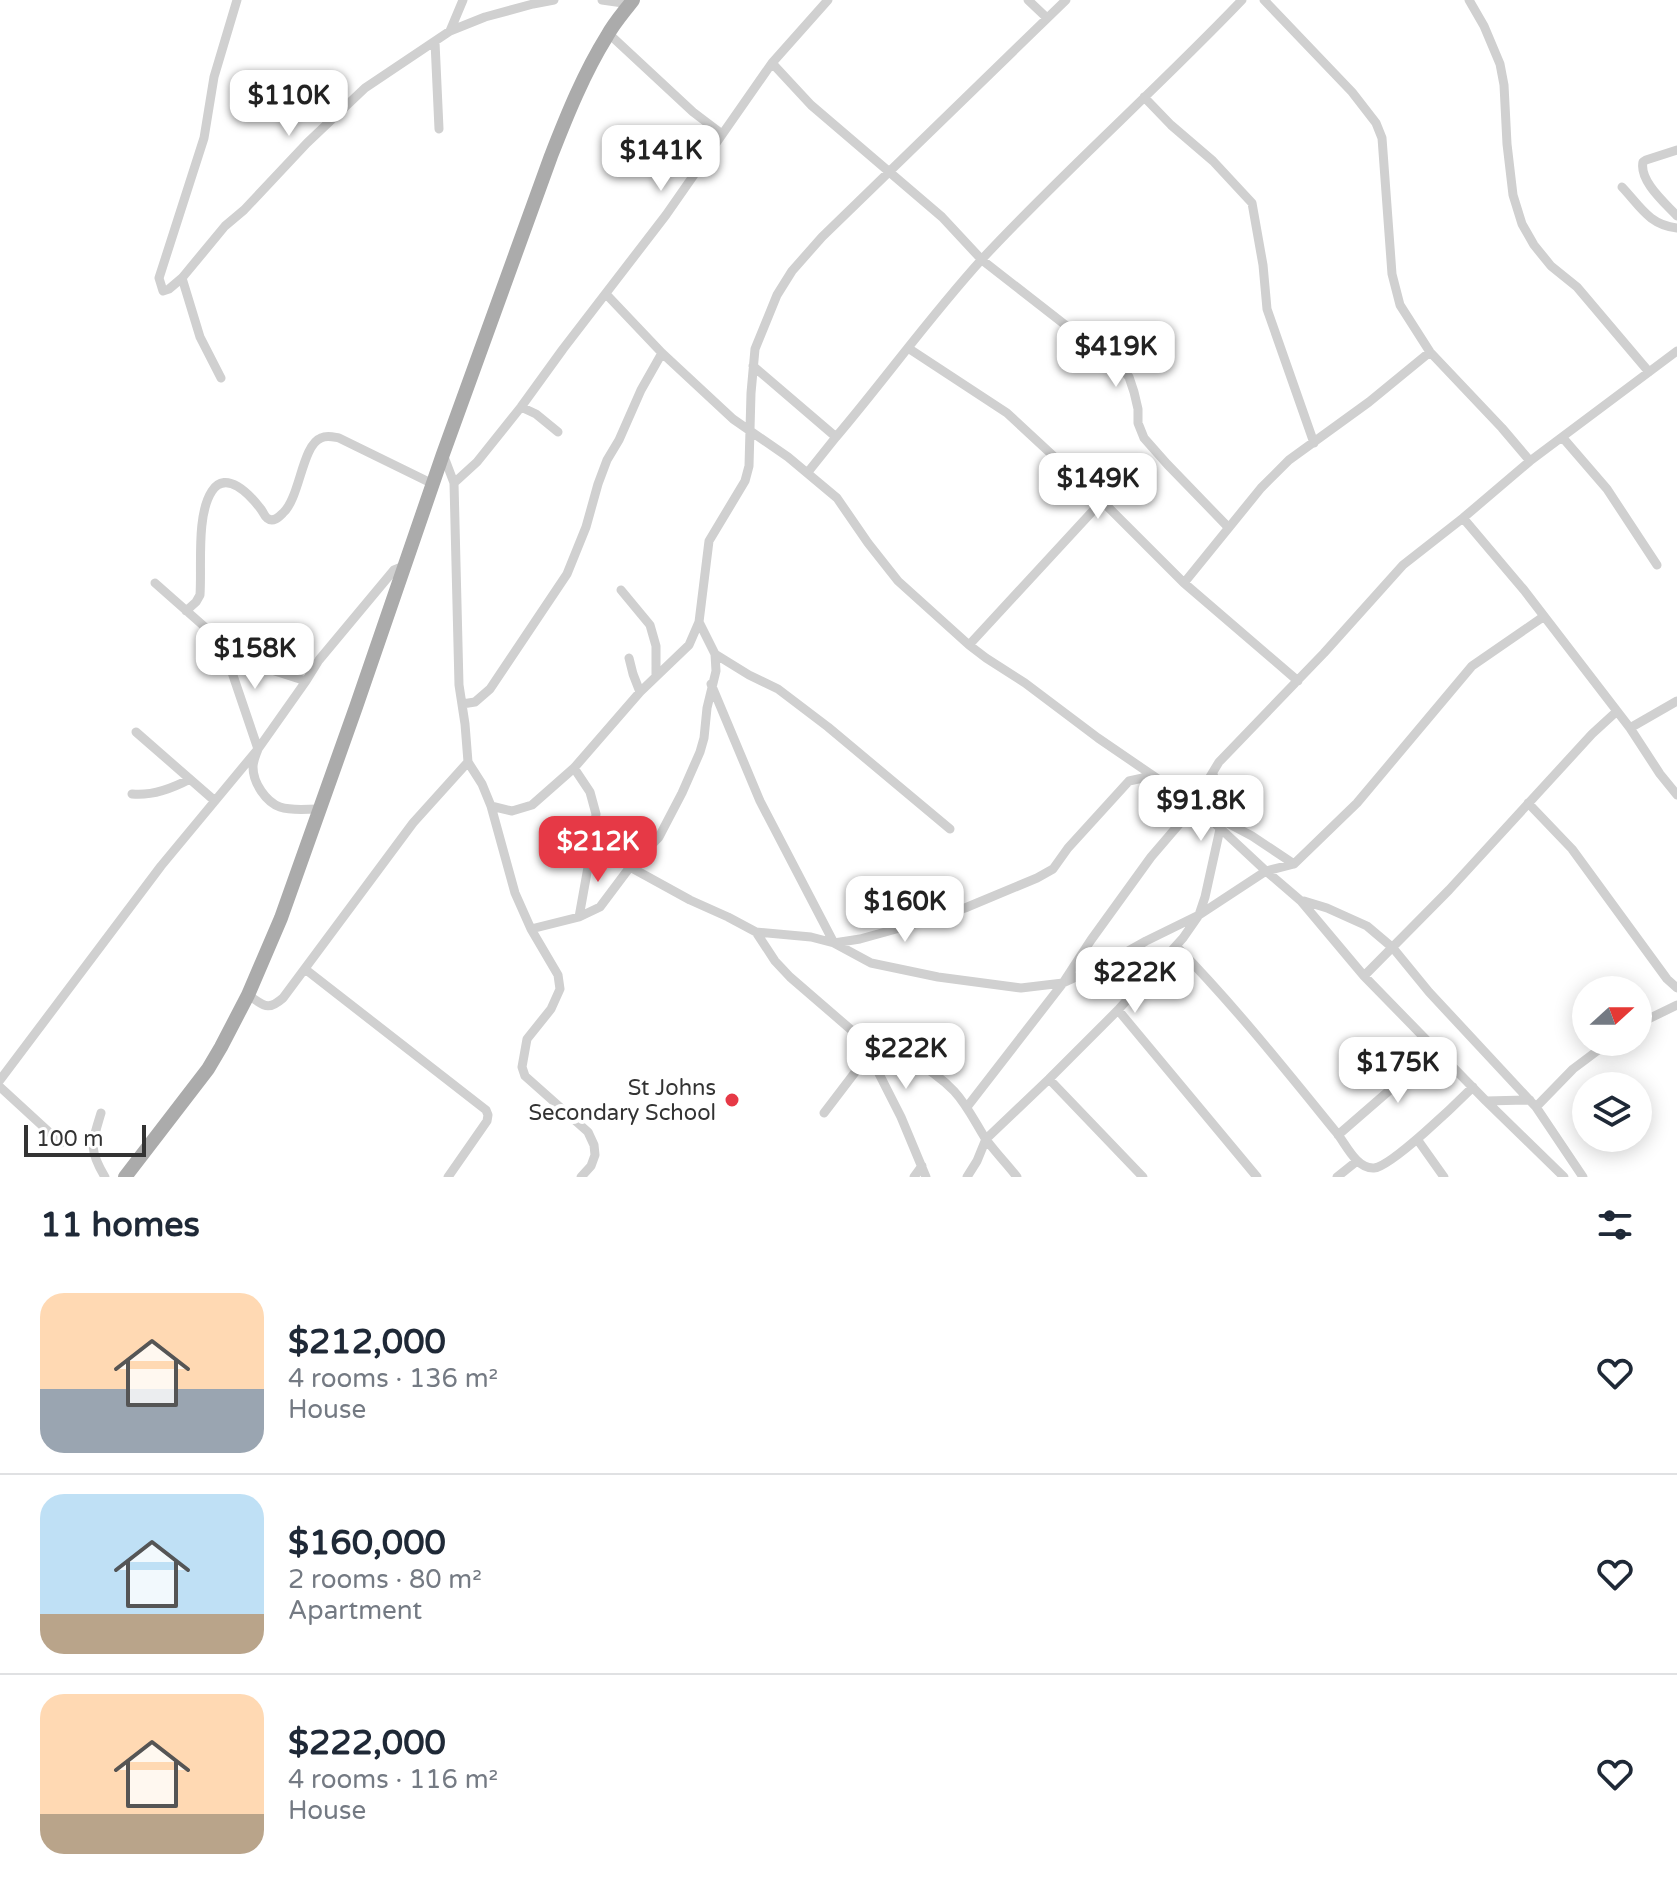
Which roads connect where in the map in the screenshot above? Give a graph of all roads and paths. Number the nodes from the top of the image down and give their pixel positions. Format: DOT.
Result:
graph roads {
  1 [pos="237,0"];
  2 [pos="463,0"];
  3 [pos="554,0"];
  4 [pos="602,0"];
  5 [pos="828,0"];
  6 [pos="1028,0"];
  7 [pos="1066,0"];
  8 [pos="1242,0"];
  9 [pos="1264,0"];
  10 [pos="1469,0"];
  11 [pos="532,2"];
  12 [pos="631,2"];
  13 [pos="1047,18"];
  14 [pos="450,31"];
  15 [pos="608,33"];
  16 [pos="435,42"];
  17 [pos="772,63"];
  18 [pos="1144,97"];
  19 [pos="439,129"];
  20 [pos="722,134"];
  21 [pos="1677,150"];
  22 [pos="887,172"];
  23 [pos="1622,187"];
  24 [pos="1677,216"];
  25 [pos="1677,228"];
  26 [pos="982,260"];
  27 [pos="182,278"];
  28 [pos="606,294"];
  29 [pos="908,348"];
  30 [pos="1677,351"];
  31 [pos="1430,352"];
  32 [pos="662,353"];
  33 [pos="753,366"];
  34 [pos="1649,372"];
  35 [pos="221,378"];
  36 [pos="521,407"];
  37 [pos="751,431"];
  38 [pos="558,432"];
  39 [pos="836,437"];
  40 [pos="1563,438"];
  41 [pos="1314,443"];
  42 [pos="443,454"];
  43 [pos="1530,461"];
  44 [pos="808,472"];
  45 [pos="454,483"];
  46 [pos="433,484"];
  47 [pos="1102,501"];
  48 [pos="1463,518"];
  49 [pos="1228,527"];
  50 [pos="1657,565"];
  51 [pos="404,566"];
  52 [pos="155,583"];
  53 [pos="1184,583"];
  54 [pos="621,590"];
  55 [pos="186,611"];
  56 [pos="1543,617"];
  57 [pos="699,622"];
  58 [pos="222,643"];
  59 [pos="969,645"];
  60 [pos="715,654"];
  61 [pos="629,658"];
  62 [pos="656,675"];
  63 [pos="306,681"];
  64 [pos="1298,681"];
  65 [pos="711,684"];
  66 [pos="640,692"];
  67 [pos="1677,701"];
  68 [pos="462,704"];
  69 [pos="1616,712"];
  70 [pos="1630,728"];
  71 [pos="136,732"];
  72 [pos="258,749"];
  73 [pos="468,762"];
  74 [pos="574,768"];
  75 [pos="1213,773"];
  76 [pos="1152,776"];
  77 [pos="190,779"];
  78 [pos="132,794"];
  79 [pos="1677,795"];
  80 [pos="215,801"];
  81 [pos="1193,803"];
  82 [pos="1528,803"];
  83 [pos="491,806"];
  84 [pos="318,809"];
  85 [pos="1221,825"];
  86 [pos="950,829"];
  87 [pos="1294,864"];
  88 [pos="630,867"];
  89 [pos="1266,871"];
  90 [pos="1301,901"];
  91 [pos="1199,915"];
  92 [pos="579,917"];
  93 [pos="531,929"];
  94 [pos="756,932"];
  95 [pos="834,943"];
  96 [pos="1176,946"];
  97 [pos="1393,948"];
  98 [pos="305,969"];
  99 [pos="1364,976"];
  100 [pos="1063,983"];
  101 [pos="1677,988"];
  102 [pos="248,995"];
  103 [pos="1677,1005"];
  104 [pos="1118,1010"];
  105 [pos="1652,1017"];
  106 [pos="856,1034"];
  107 [pos="1436,1050"];
  108 [pos="869,1054"];
  109 [pos="1590,1056"];
  110 [pos="1049,1079"];
  111 [pos="0,1080"];
  112 [pos="0,1087"];
  113 [pos="1473,1087"];
  114 [pos="1486,1101"];
  115 [pos="1533,1103"];
  116 [pos="967,1107"];
  117 [pos="101,1113"];
  118 [pos="824,1113"];
  119 [pos="1338,1135"];
  120 [pos="986,1139"];
  121 [pos="1417,1139"];
  122 [pos="61,1143"];
  123 [pos="1357,1161"];
  124 [pos="922,1166"];
  125 [pos="105,1177"];
  126 [pos="125,1177"];
  127 [pos="448,1177"];
  128 [pos="581,1177"];
  129 [pos="914,1177"];
  130 [pos="926,1177"];
  131 [pos="967,1177"];
  132 [pos="1017,1177"];
  133 [pos="1143,1177"];
  134 [pos="1257,1177"];
  135 [pos="1337,1177"];
  136 [pos="1444,1177"];
  137 [pos="1564,1177"];
  138 [pos="1583,1177"];
  1 -- 27 [label="street"];
  2 -- 14 [label="street"];
  3 -- 11 [label="street"];
  4 -- 12 [label="street"];
  5 -- 17 [label="street"];
  6 -- 13 [label="street"];
  7 -- 13 [label="street"];
  8 -- 18 [label="street"];
  9 -- 31 [label="street"];
  10 -- 34 [label="street"];
  11 -- 14 [label="street"];
  12 -- 15 [label="main road"];
  13 -- 22 [label="street"];
  14 -- 16 [label="street"];
  15 -- 20 [label="street"];
  15 -- 42 [label="main road"];
  16 -- 19 [label="street"];
  16 -- 27 [label="street"];
  17 -- 20 [label="street"];
  17 -- 22 [label="street"];
  18 -- 26 [label="street"];
  18 -- 41 [label="street"];
  20 -- 28 [label="street"];
  21 -- 24 [label="street"];
  22 -- 26 [label="street"];
  22 -- 33 [label="street"];
  23 -- 25 [label="street"];
  26 -- 29 [label="street"];
  26 -- 49 [label="street"];
  27 -- 35 [label="street"];
  28 -- 32 [label="street"];
  28 -- 36 [label="street"];
  29 -- 39 [label="street"];
  29 -- 47 [label="street"];
  30 -- 34 [label="street"];
  31 -- 41 [label="street"];
  31 -- 43 [label="street"];
  32 -- 37 [label="street"];
  32 -- 68 [label="street"];
  33 -- 37 [label="street"];
  33 -- 39 [label="street"];
  34 -- 40 [label="street"];
  36 -- 38 [label="street"];
  36 -- 45 [label="street"];
  37 -- 44 [label="street"];
  37 -- 57 [label="street"];
  39 -- 44 [label="street"];
  40 -- 43 [label="street"];
  40 -- 50 [label="street"];
  41 -- 49 [label="street"];
  42 -- 45 [label="street"];
  42 -- 46 [label="main road"];
  43 -- 48 [label="street"];
  44 -- 59 [label="street"];
  45 -- 68 [label="street"];
  46 -- 51 [label="main road"];
  46 -- 55 [label="street"];
  47 -- 53 [label="street"];
  47 -- 59 [label="street"];
  48 -- 56 [label="street"];
  48 -- 64 [label="street"];
  49 -- 53 [label="street"];
  51 -- 63 [label="street"];
  51 -- 84 [label="main road"];
  52 -- 55 [label="street"];
  53 -- 64 [label="street"];
  54 -- 62 [label="street"];
  55 -- 58 [label="street"];
  56 -- 69 [label="street"];
  56 -- 87 [label="street"];
  57 -- 60 [label="street"];
  57 -- 62 [label="street"];
  58 -- 63 [label="street"];
  58 -- 72 [label="street"];
  59 -- 76 [label="street"];
  60 -- 65 [label="street"];
  60 -- 86 [label="street"];
  61 -- 66 [label="street"];
  62 -- 66 [label="street"];
  63 -- 72 [label="street"];
  64 -- 75 [label="street"];
  65 -- 88 [label="street"];
  65 -- 95 [label="street"];
  66 -- 74 [label="street"];
  67 -- 70 [label="street"];
  68 -- 73 [label="street"];
  69 -- 70 [label="street"];
  69 -- 82 [label="street"];
  70 -- 79 [label="street"];
  71 -- 77 [label="street"];
  72 -- 80 [label="street"];
  72 -- 84 [label="street"];
  73 -- 83 [label="street"];
  73 -- 98 [label="street"];
  74 -- 83 [label="street"];
  74 -- 92 [label="street"];
  75 -- 81 [label="street"];
  75 -- 85 [label="street"];
  76 -- 81 [label="street"];
  76 -- 95 [label="street"];
  77 -- 78 [label="street"];
  77 -- 80 [label="street"];
  80 -- 111 [label="street"];
  81 -- 85 [label="street"];
  81 -- 100 [label="street"];
  82 -- 97 [label="street"];
  82 -- 101 [label="street"];
  83 -- 93 [label="street"];
  84 -- 102 [label="main road"];
  85 -- 87 [label="street"];
  85 -- 89 [label="street"];
  85 -- 91 [label="street"];
  87 -- 89 [label="street"];
  88 -- 92 [label="street"];
  88 -- 94 [label="street"];
  89 -- 90 [label="street"];
  89 -- 91 [label="street"];
  90 -- 97 [label="street"];
  90 -- 99 [label="street"];
  91 -- 96 [label="street"];
  91 -- 100 [label="street"];
  92 -- 93 [label="street"];
  93 -- 128 [label="street"];
  94 -- 95 [label="street"];
  94 -- 106 [label="street"];
  95 -- 100 [label="street"];
  96 -- 104 [label="street"];
  96 -- 119 [label="street"];
  97 -- 99 [label="street"];
  97 -- 115 [label="street"];
  98 -- 102 [label="street"];
  98 -- 127 [label="street"];
  99 -- 107 [label="street"];
  100 -- 116 [label="street"];
  102 -- 126 [label="main road"];
  103 -- 105 [label="street"];
  104 -- 110 [label="street"];
  104 -- 134 [label="street"];
  106 -- 108 [label="street"];
  106 -- 116 [label="street"];
  107 -- 113 [label="street"];
  107 -- 119 [label="street"];
  108 -- 118 [label="street"];
  108 -- 124 [label="street"];
  109 -- 115 [label="street"];
  110 -- 120 [label="street"];
  110 -- 133 [label="street"];
  112 -- 122 [label="street"];
  113 -- 114 [label="street"];
  113 -- 121 [label="street"];
  114 -- 115 [label="street"];
  114 -- 137 [label="street"];
  115 -- 138 [label="street"];
  116 -- 120 [label="street"];
  117 -- 125 [label="street"];
  119 -- 123 [label="street"];
  120 -- 131 [label="street"];
  120 -- 132 [label="street"];
  121 -- 123 [label="street"];
  121 -- 136 [label="street"];
  123 -- 135 [label="street"];
  124 -- 129 [label="street"];
  124 -- 130 [label="street"];
}
